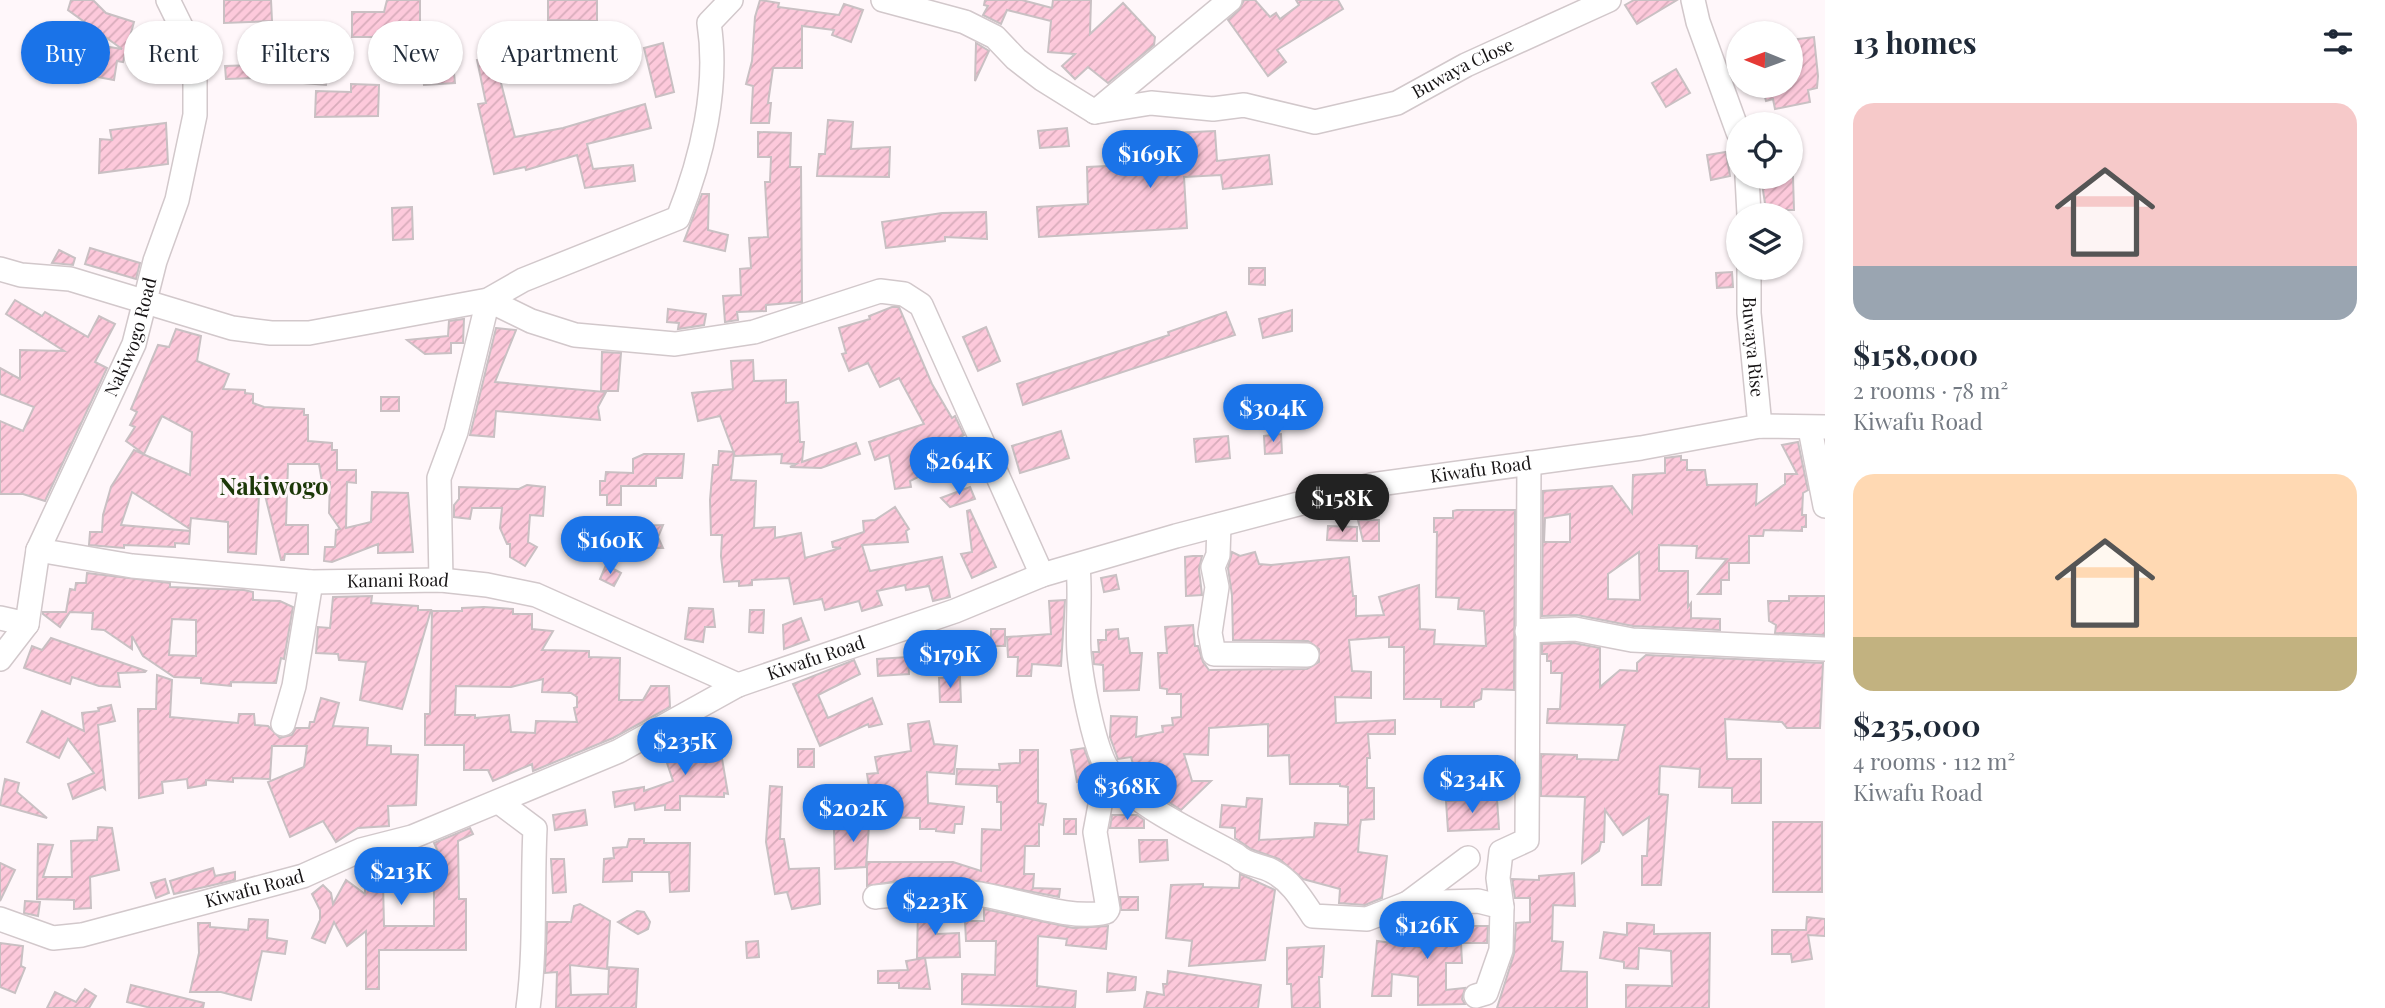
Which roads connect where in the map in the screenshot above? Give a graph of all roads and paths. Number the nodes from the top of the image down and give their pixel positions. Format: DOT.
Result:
graph roads {
  1 [pos="168,0"];
  2 [pos="731,0"];
  3 [pos="883,0"];
  4 [pos="1230,0"];
  5 [pos="1609,0"];
  6 [pos="1693,0"];
  7 [pos="1096,112"];
  8 [pos="1731,112"];
  9 [pos="0,270"];
  10 [pos="1749,280"];
  11 [pos="145,300"];
  12 [pos="488,300"];
  13 [pos="1760,426"];
  14 [pos="1818,428"];
  15 [pos="1529,463"];
  16 [pos="1825,506"];
  17 [pos="1219,524"];
  18 [pos="38,550"];
  19 [pos="1078,567"];
  20 [pos="1042,575"];
  21 [pos="441,580"];
  22 [pos="312,582"];
  23 [pos="0,618"];
  24 [pos="27,624"];
  25 [pos="1527,631"];
  26 [pos="1825,649"];
  27 [pos="1307,655"];
  28 [pos="0,660"];
  29 [pos="738,685"];
  30 [pos="283,724"];
  31 [pos="1107,768"];
  32 [pos="499,802"];
  33 [pos="1468,858"];
  34 [pos="875,897"];
  35 [pos="1408,904"];
  36 [pos="1502,907"];
  37 [pos="0,919"];
  38 [pos="1476,996"];
  39 [pos="528,1008"];
  1 -- 11 [label="street, Nakiwogo Road"];
  2 -- 12 [label="street"];
  3 -- 7 [label="street"];
  4 -- 7 [label="street"];
  5 -- 7 [label="street, Buwaya Close"];
  6 -- 8 [label="street"];
  9 -- 11 [label="street"];
  10 -- 13 [label="street, Buwaya Rise"];
  11 -- 12 [label="street"];
  11 -- 18 [label="street, Nakiwogo Road"];
  12 -- 20 [label="street"];
  12 -- 21 [label="street"];
  13 -- 14 [label="street, Kiwafu Road"];
  13 -- 15 [label="street, Kiwafu Road"];
  14 -- 16 [label="street"];
  15 -- 17 [label="street, Kiwafu Road"];
  15 -- 25 [label="street"];
  17 -- 19 [label="street, Kiwafu Road"];
  17 -- 27 [label="street"];
  18 -- 22 [label="street, Kanani Road"];
  18 -- 24 [label="street, Nakiwogo Road"];
  19 -- 20 [label="street, Kiwafu Road"];
  19 -- 31 [label="street"];
  20 -- 29 [label="street, Kiwafu Road"];
  21 -- 22 [label="street, Kanani Road"];
  21 -- 29 [label="street, Kanani Road"];
  22 -- 30 [label="street"];
  23 -- 24 [label="street"];
  24 -- 28 [label="street, Nakiwogo Road"];
  25 -- 26 [label="street"];
  25 -- 36 [label="street"];
  29 -- 32 [label="street, Kiwafu Road"];
  31 -- 34 [label="street"];
  31 -- 35 [label="street"];
  32 -- 37 [label="street, Kiwafu Road"];
  32 -- 39 [label="street"];
  33 -- 35 [label="street"];
  35 -- 36 [label="street"];
  36 -- 38 [label="street"];
}
